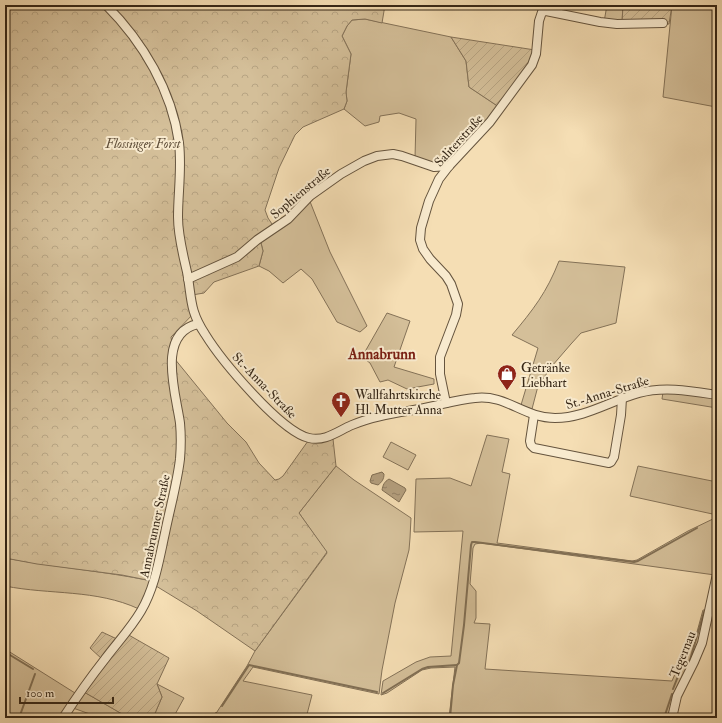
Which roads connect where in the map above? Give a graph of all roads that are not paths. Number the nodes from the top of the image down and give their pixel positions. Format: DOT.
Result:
graph roads {
  1 [pos="106,5"];
  2 [pos="663,23"];
  3 [pos="449,166"];
  4 [pos="434,167"];
  5 [pos="439,179"];
  6 [pos="188,279"];
  7 [pos="198,324"];
  8 [pos="717,396"];
  9 [pos="622,398"];
  10 [pos="446,403"];
  11 [pos="534,415"];
  12 [pos="717,574"];
  13 [pos="63,718"];
  14 [pos="672,718"];
  1 -- 6 [label="street, St.-Anna-Straße"];
  2 -- 3 [label="street, Saliterstraße"];
  3 -- 4 [label="street, Sophienstraße"];
  3 -- 5 [label="street, Saliterstraße"];
  4 -- 5 [label="street"];
  4 -- 6 [label="street, Sophienstraße"];
  5 -- 10 [label="street, Saliterstraße"];
  6 -- 7 [label="street, St.-Anna-Straße"];
  7 -- 10 [label="street, St.-Anna-Straße"];
  7 -- 13 [label="street, Annabrunner Straße"];
  8 -- 9 [label="street, St.-Anna-Straße"];
  9 -- 11 [label="street, St.-Anna-Straße"];
  9 -- 11 [label="street"];
  10 -- 11 [label="street, St.-Anna-Straße"];
  12 -- 14 [label="street, Tegernau"];
}
